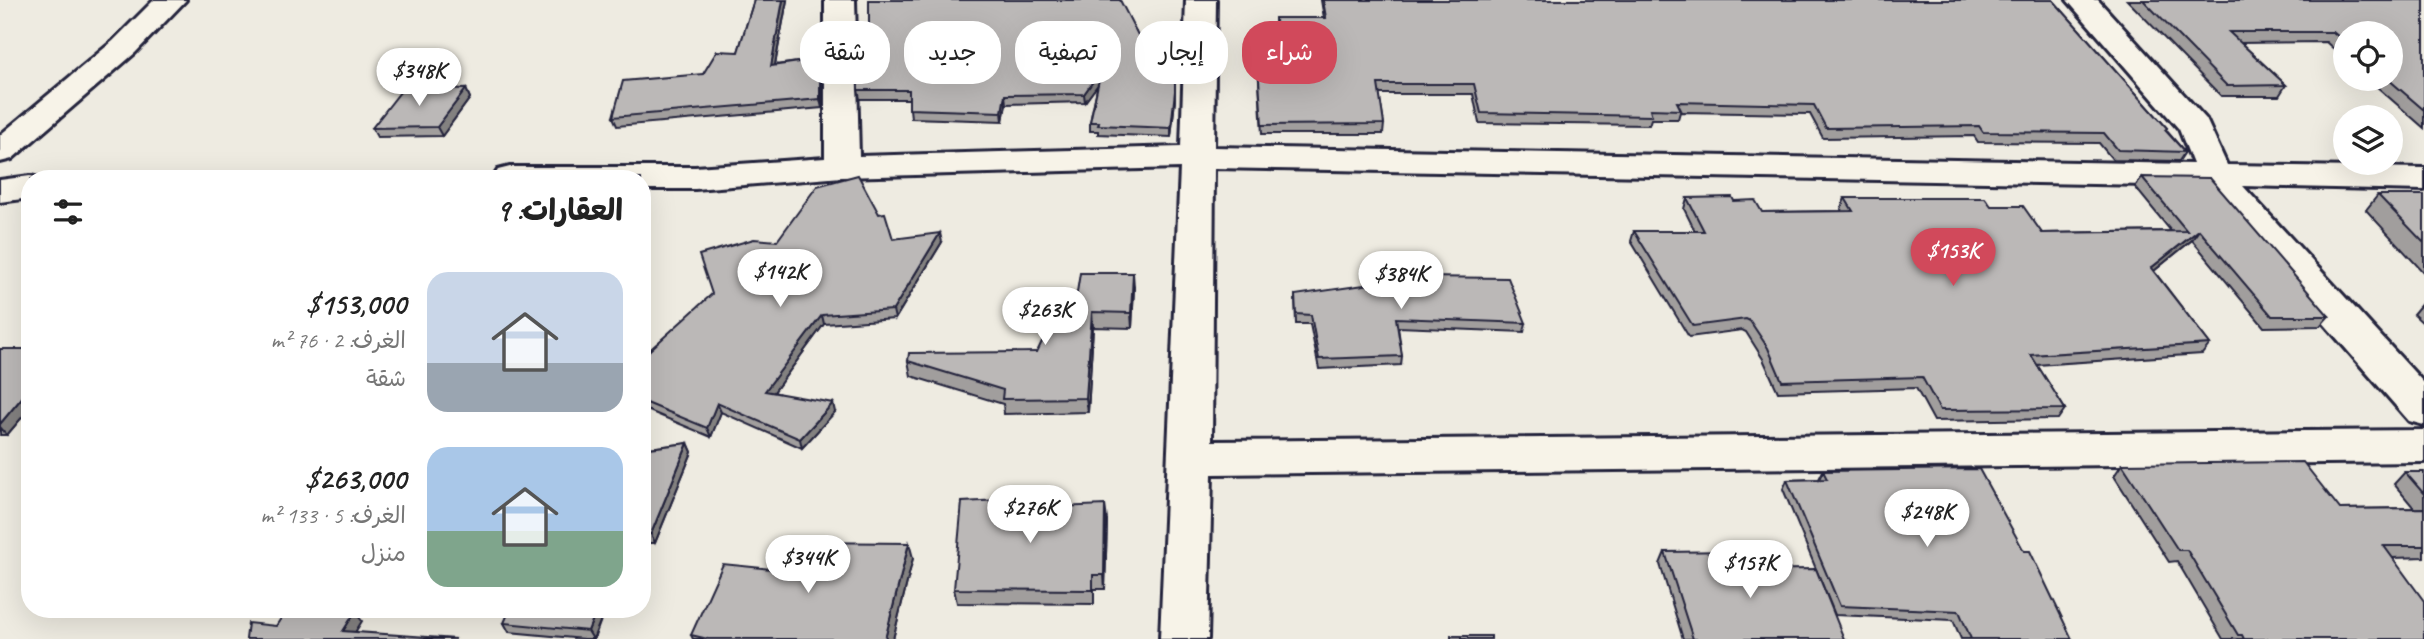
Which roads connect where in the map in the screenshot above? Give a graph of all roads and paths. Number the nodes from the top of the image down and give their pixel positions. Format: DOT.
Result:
graph roads {
  1 [pos="171,0"];
  2 [pos="840,0"];
  3 [pos="1201,0"];
  4 [pos="2082,0"];
  5 [pos="0,152"];
  6 [pos="1196,157"];
  7 [pos="842,167"];
  8 [pos="2216,177"];
  9 [pos="651,178"];
  10 [pos="2424,179"];
  11 [pos="21,188"];
  12 [pos="0,191"];
  13 [pos="2424,410"];
  14 [pos="2424,446"];
  15 [pos="1191,458"];
  16 [pos="1184,639"];
  1 -- 5 [label="street"];
  2 -- 7 [label="street"];
  3 -- 6 [label="street"];
  4 -- 8 [label="street"];
  6 -- 7 [label="street"];
  6 -- 8 [label="street"];
  6 -- 15 [label="street"];
  7 -- 9 [label="street"];
  8 -- 10 [label="street"];
  8 -- 13 [label="street"];
  11 -- 12 [label="street"];
  14 -- 15 [label="street"];
  15 -- 16 [label="street"];
}
